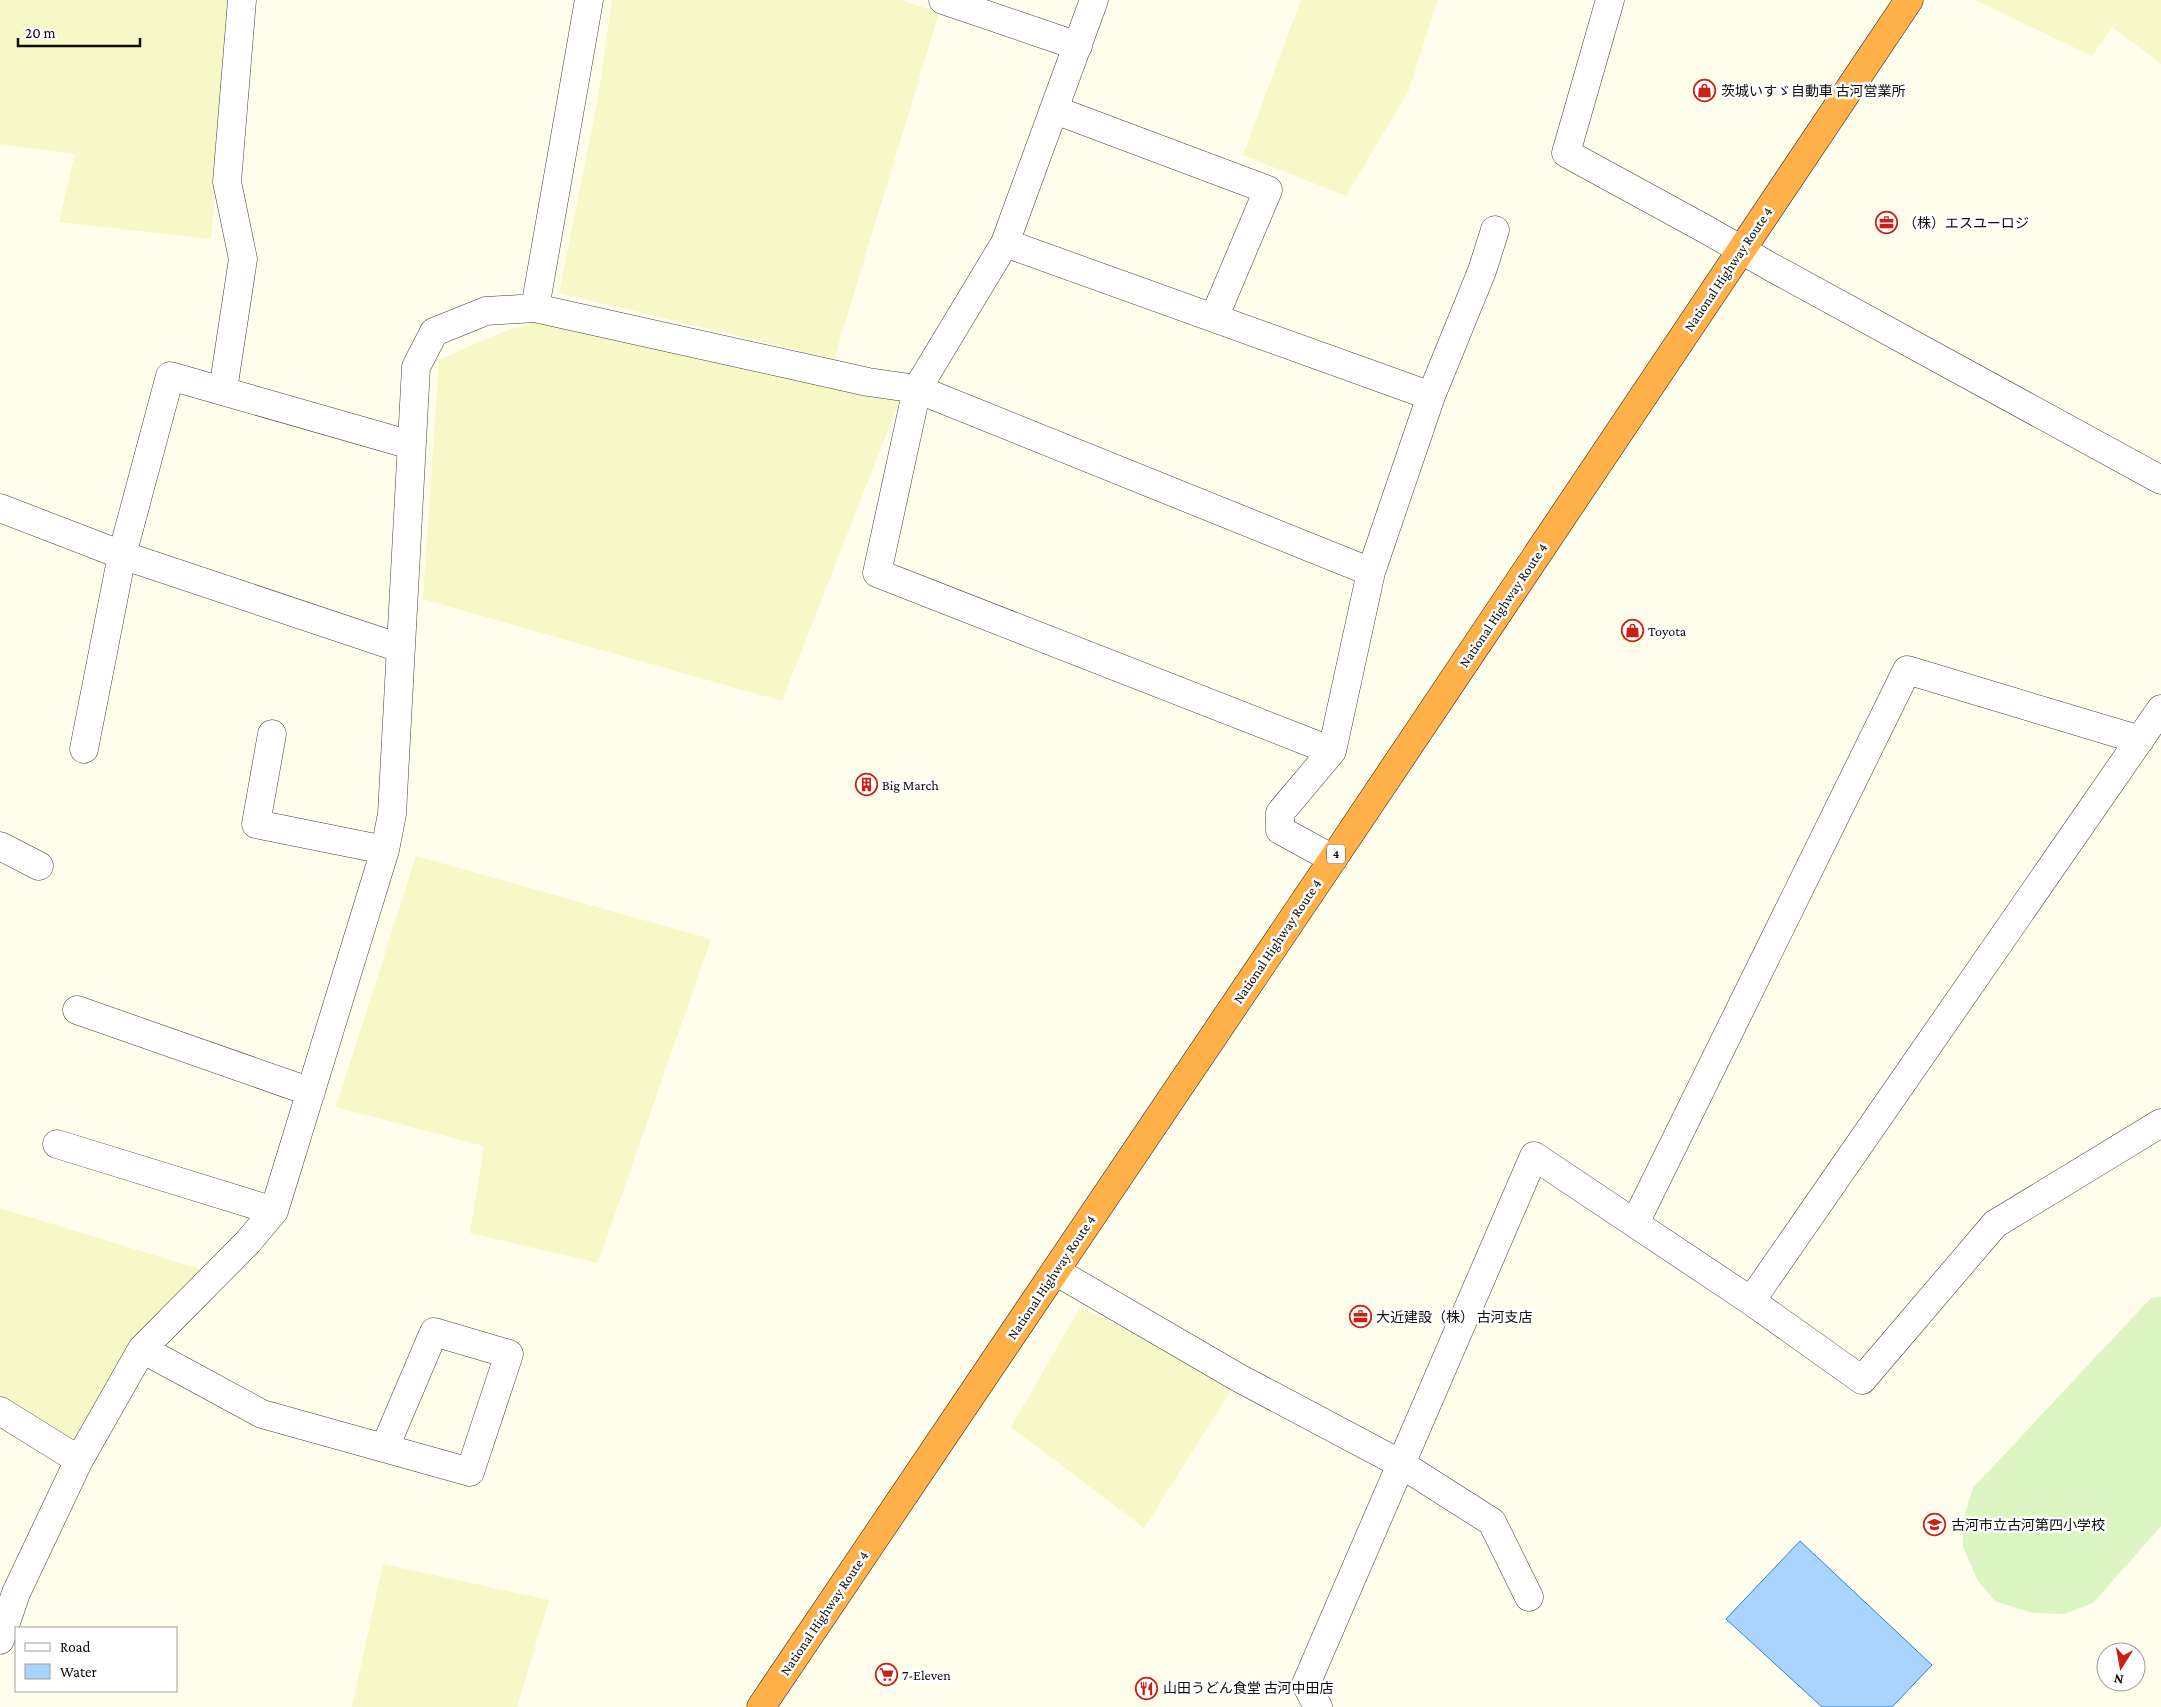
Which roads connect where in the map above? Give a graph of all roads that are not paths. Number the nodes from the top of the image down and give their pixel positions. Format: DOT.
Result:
graph roads {
  1 [pos="242,0"];
  2 [pos="589,0"];
  3 [pos="943,0"];
  4 [pos="1094,0"];
  5 [pos="1610,0"];
  6 [pos="1909,0"];
  7 [pos="1078,46"];
  8 [pos="1055,110"];
  9 [pos="1494,230"];
  10 [pos="1005,243"];
  11 [pos="1741,250"];
  12 [pos="535,308"];
  13 [pos="1214,318"];
  14 [pos="917,389"];
  15 [pos="223,390"];
  16 [pos="1431,396"];
  17 [pos="411,444"];
  18 [pos="2161,480"];
  19 [pos="0,508"];
  20 [pos="122,555"];
  21 [pos="1371,572"];
  22 [pos="400,648"];
  23 [pos="2161,709"];
  24 [pos="272,734"];
  25 [pos="2140,740"];
  26 [pos="84,749"];
  27 [pos="1332,751"];
  28 [pos="0,846"];
  29 [pos="385,850"];
  30 [pos="1333,859"];
  31 [pos="39,866"];
  32 [pos="77,1010"];
  33 [pos="310,1092"];
  34 [pos="2161,1123"];
  35 [pos="57,1144"];
  36 [pos="274,1211"];
  37 [pos="1635,1223"];
  38 [pos="1055,1271"];
  39 [pos="1751,1301"];
  40 [pos="142,1349"];
  41 [pos="0,1411"];
  42 [pos="386,1447"];
  43 [pos="79,1460"];
  44 [pos="1401,1464"];
  45 [pos="1529,1598"];
  46 [pos="0,1640"];
  47 [pos="761,1707"];
  48 [pos="1318,1707"];
  1 -- 15 [label="street"];
  2 -- 12 [label="street"];
  3 -- 7 [label="street"];
  4 -- 7 [label="street"];
  5 -- 11 [label="street"];
  6 -- 11 [label="highway, National Highway Route 4 / 4"];
  7 -- 8 [label="street"];
  8 -- 10 [label="street"];
  8 -- 13 [label="street"];
  9 -- 16 [label="street"];
  10 -- 13 [label="street"];
  10 -- 14 [label="street"];
  11 -- 18 [label="street"];
  11 -- 30 [label="highway, National Highway Route 4 / 4"];
  12 -- 14 [label="street"];
  12 -- 17 [label="street"];
  13 -- 16 [label="street"];
  14 -- 21 [label="street"];
  14 -- 27 [label="street"];
  15 -- 17 [label="street"];
  15 -- 20 [label="street"];
  16 -- 21 [label="street"];
  17 -- 22 [label="street"];
  19 -- 20 [label="street"];
  20 -- 22 [label="street"];
  20 -- 26 [label="street"];
  21 -- 27 [label="street"];
  22 -- 29 [label="street"];
  23 -- 25 [label="street"];
  24 -- 29 [label="street"];
  25 -- 37 [label="street"];
  25 -- 39 [label="street"];
  27 -- 30 [label="street"];
  28 -- 31 [label="street"];
  29 -- 33 [label="street"];
  30 -- 38 [label="highway, National Highway Route 4 / 4"];
  32 -- 33 [label="street"];
  33 -- 36 [label="street"];
  34 -- 39 [label="street"];
  35 -- 36 [label="street"];
  36 -- 40 [label="street"];
  37 -- 39 [label="street"];
  37 -- 44 [label="street"];
  38 -- 44 [label="street"];
  38 -- 47 [label="highway, National Highway Route 4 / 4"];
  40 -- 42 [label="street"];
  40 -- 43 [label="street"];
  41 -- 43 [label="street"];
  42 -- 42 [label="street"];
  43 -- 46 [label="street"];
  44 -- 45 [label="street"];
  44 -- 48 [label="street"];
}
